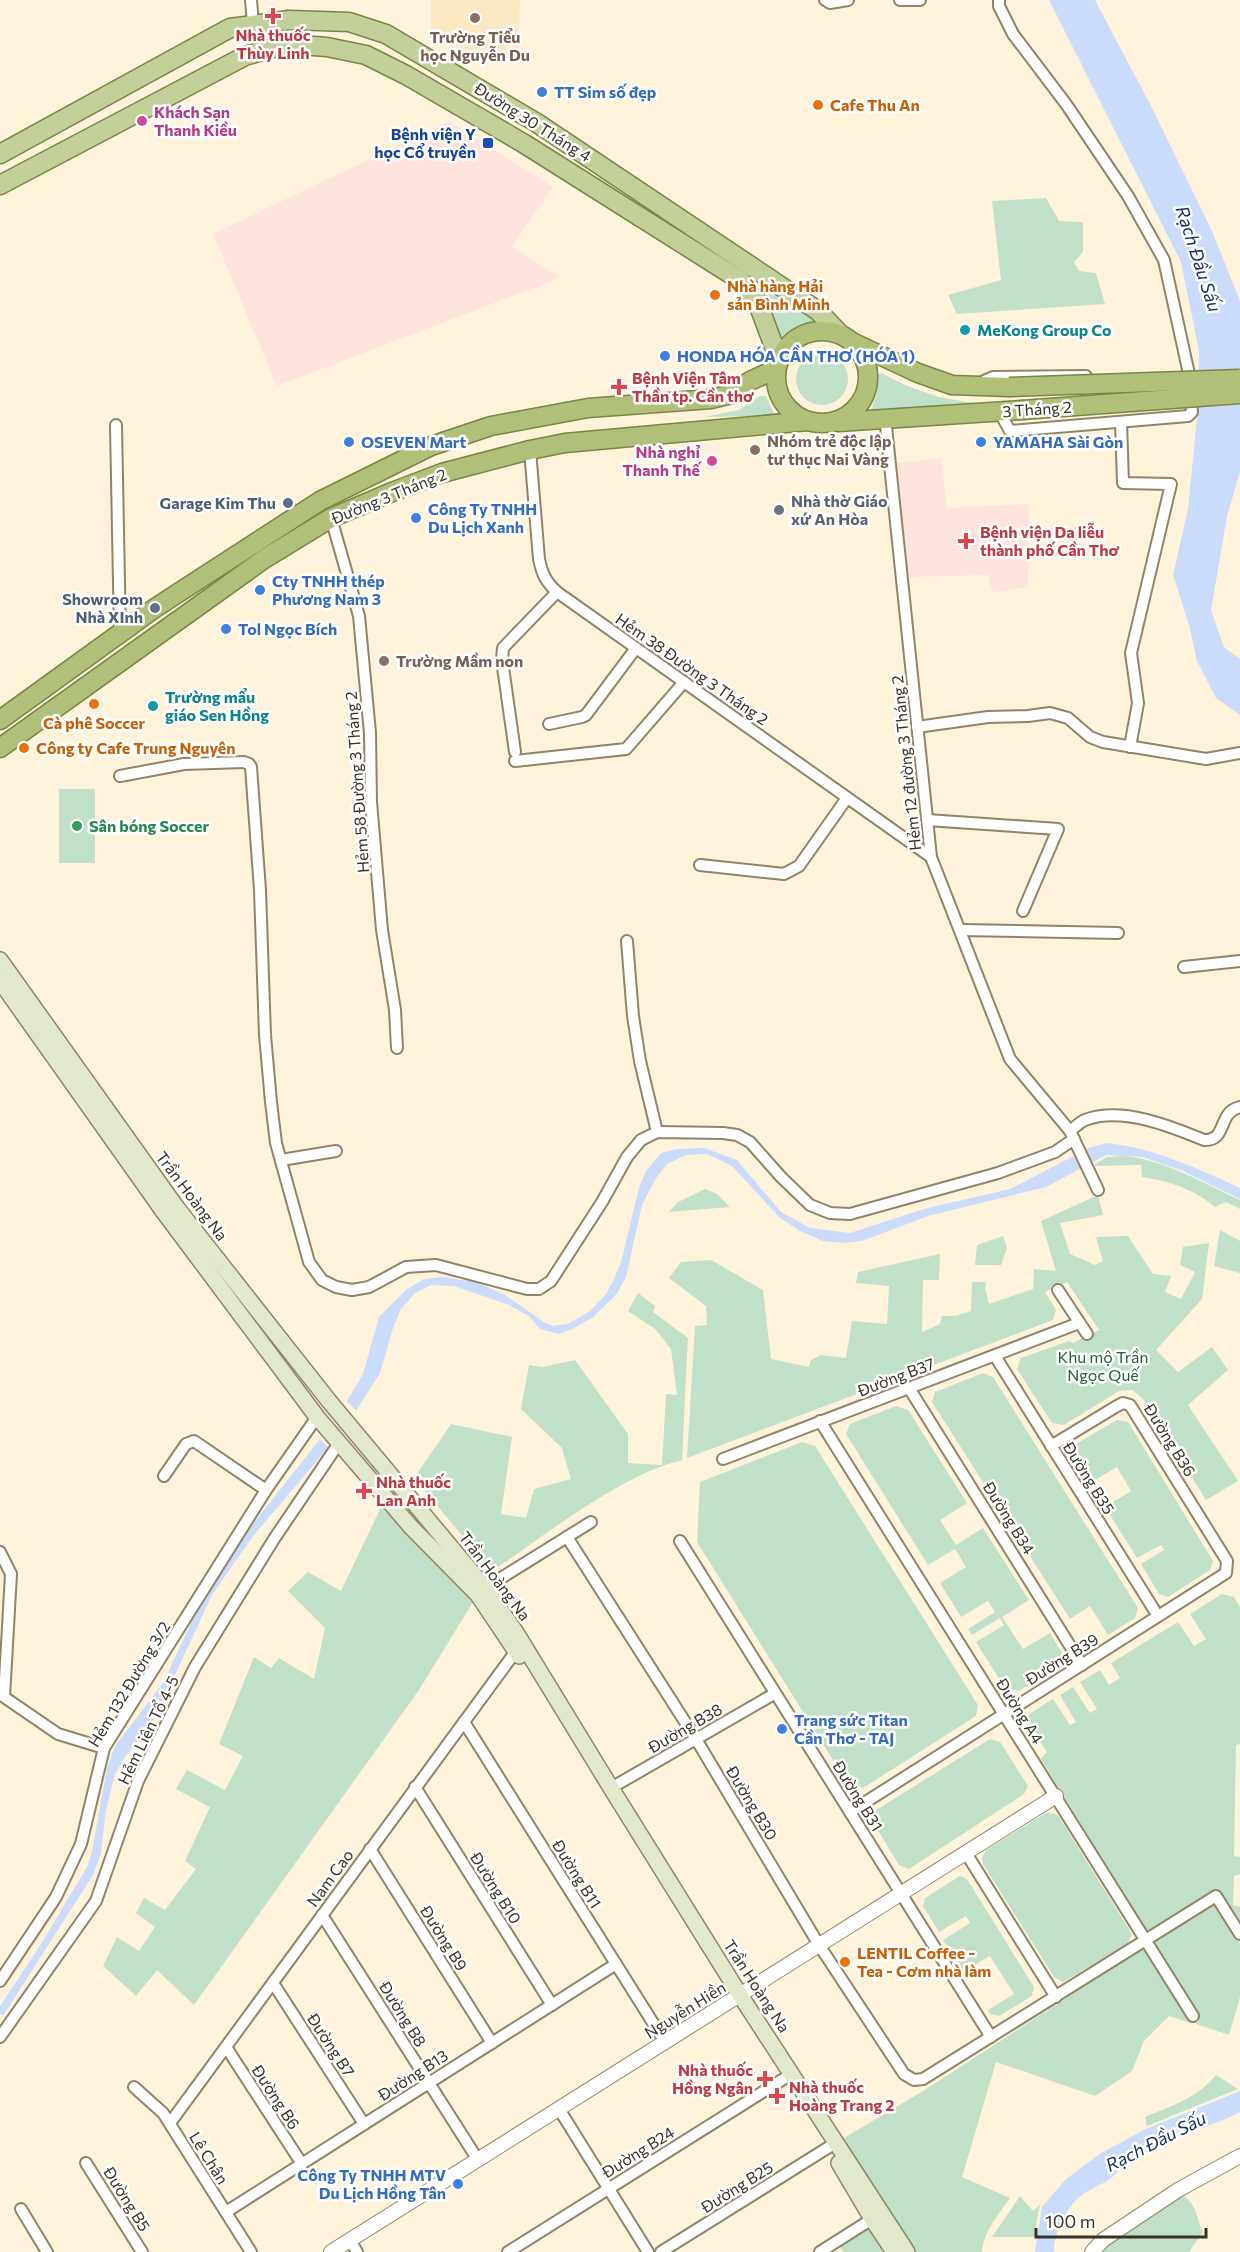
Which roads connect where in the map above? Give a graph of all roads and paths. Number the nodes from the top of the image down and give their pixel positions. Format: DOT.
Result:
graph roads {
  1 [pos="252,0"];
  2 [pos="825,0"];
  3 [pos="848,0"];
  4 [pos="900,0"];
  5 [pos="920,0"];
  6 [pos="999,0"];
  7 [pos="253,24"];
  8 [pos="537,123"];
  9 [pos="523,143"];
  10 [pos="0,154"];
  11 [pos="0,185"];
  12 [pos="847,338"];
  13 [pos="777,364"];
  14 [pos="1188,374"];
  15 [pos="1240,379"];
  16 [pos="981,387"];
  17 [pos="1240,394"];
  18 [pos="999,411"];
  19 [pos="885,417"];
  20 [pos="808,421"];
  21 [pos="833,422"];
  22 [pos="1121,422"];
  23 [pos="116,425"];
  24 [pos="530,450"];
  25 [pos="331,518"];
  26 [pos="556,592"];
  27 [pos="120,635"];
  28 [pos="636,648"];
  29 [pos="684,682"];
  30 [pos="0,720"];
  31 [pos="549,724"];
  32 [pos="917,727"];
  33 [pos="1130,747"];
  34 [pos="0,748"];
  35 [pos="1240,753"];
  36 [pos="120,776"];
  37 [pos="847,798"];
  38 [pos="927,820"];
  39 [pos="931,857"];
  40 [pos="700,865"];
  41 [pos="1023,911"];
  42 [pos="960,930"];
  43 [pos="1118,933"];
  44 [pos="627,941"];
  45 [pos="0,960"];
  46 [pos="1240,961"];
  47 [pos="1184,967"];
  48 [pos="0,981"];
  49 [pos="397,1048"];
  50 [pos="1240,1107"];
  51 [pos="657,1132"];
  52 [pos="1073,1137"];
  53 [pos="336,1151"];
  54 [pos="281,1160"];
  55 [pos="1098,1190"];
  56 [pos="1058,1290"];
  57 [pos="1079,1323"];
  58 [pos="1087,1334"];
  59 [pos="995,1356"];
  60 [pos="909,1388"];
  61 [pos="329,1401"];
  62 [pos="317,1417"];
  63 [pos="820,1421"];
  64 [pos="352,1428"];
  65 [pos="339,1443"];
  66 [pos="1051,1446"];
  67 [pos="723,1460"];
  68 [pos="164,1476"];
  69 [pos="266,1490"];
  70 [pos="591,1522"];
  71 [pos="567,1537"];
  72 [pos="681,1541"];
  73 [pos="0,1552"];
  74 [pos="1227,1569"];
  75 [pos="485,1588"];
  76 [pos="1158,1616"];
  77 [pos="516,1651"];
  78 [pos="1082,1665"];
  79 [pos="774,1694"];
  80 [pos="1004,1714"];
  81 [pos="464,1722"];
  82 [pos="696,1739"];
  83 [pos="104,1748"];
  84 [pos="415,1787"];
  85 [pos="611,1788"];
  86 [pos="1056,1796"];
  87 [pos="850,1812"];
  88 [pos="370,1849"];
  89 [pos="966,1853"];
  90 [pos="901,1894"];
  91 [pos="322,1915"];
  92 [pos="1240,1934"];
  93 [pos="1146,1940"];
  94 [pos="819,1945"];
  95 [pos="616,1964"];
  96 [pos="0,1981"];
  97 [pos="273,1983"];
  98 [pos="736,1997"];
  99 [pos="1056,1997"];
  100 [pos="552,2005"];
  101 [pos="1193,2016"];
  102 [pos="0,2037"];
  103 [pos="991,2037"];
  104 [pos="665,2042"];
  105 [pos="492,2043"];
  106 [pos="226,2047"];
  107 [pos="785,2078"];
  108 [pos="429,2083"];
  109 [pos="134,2087"];
  110 [pos="559,2109"];
  111 [pos="170,2124"];
  112 [pos="364,2124"];
  113 [pos="829,2146"];
  114 [pos="1240,2156"];
  115 [pos="478,2160"];
  116 [pos="87,2163"];
  117 [pos="302,2164"];
  118 [pos="608,2188"];
  119 [pos="21,2209"];
  120 [pos="226,2212"];
  121 [pos="872,2219"];
  122 [pos="354,2246"];
  123 [pos="47,2252"];
  124 [pos="142,2252"];
  125 [pos="251,2252"];
  126 [pos="331,2252"];
  127 [pos="508,2252"];
  128 [pos="648,2252"];
  129 [pos="662,2252"];
  130 [pos="820,2252"];
  131 [pos="894,2252"];
  132 [pos="907,2252"];
  133 [pos="1092,2252"];
  1 -- 7 [label="street"];
  2 -- 3 [label="street"];
  4 -- 5 [label="street"];
  6 -- 14 [label="street"];
  7 -- 8 [label="main road, Đường 30 Tháng 4"];
  7 -- 10 [label="main road, Đường 30 Tháng 4"];
  8 -- 9 [label="main road"];
  8 -- 12 [label="main road, Đường 30 Tháng 4"];
  9 -- 11 [label="main road, Đường 30 Tháng 4"];
  9 -- 13 [label="main road, Đường 30 Tháng 4"];
  12 -- 13 [label="highway"];
  12 -- 16 [label="highway, 3 Tháng 2"];
  12 -- 21 [label="highway"];
  13 -- 20 [label="highway"];
  13 -- 27 [label="highway, Đường 3 Tháng 2"];
  14 -- 16 [label="street"];
  14 -- 22 [label="street"];
  15 -- 16 [label="highway, 3 Tháng 2, bridge"];
  17 -- 18 [label="highway, 3 Tháng 2, bridge"];
  18 -- 19 [label="highway, 3 Tháng 2"];
  18 -- 22 [label="street"];
  19 -- 21 [label="highway, 3 Tháng 2"];
  19 -- 32 [label="street, Hẻm 12 đường 3 Tháng 2"];
  20 -- 21 [label="highway"];
  20 -- 24 [label="highway, Đường 3 Tháng 2"];
  22 -- 33 [label="street"];
  23 -- 27 [label="street"];
  24 -- 25 [label="highway, Đường 3 Tháng 2"];
  24 -- 26 [label="street, Hẻm 38 Đường 3 Tháng 2"];
  25 -- 34 [label="highway, Đường 3 Tháng 2"];
  25 -- 49 [label="street, Hẻm 58 Đường 3 Tháng 2"];
  26 -- 28 [label="street, Hẻm 38 Đường 3 Tháng 2"];
  26 -- 29 [label="street"];
  27 -- 30 [label="highway, Đường 3 Tháng 2"];
  28 -- 29 [label="street, Hẻm 38 Đường 3 Tháng 2"];
  28 -- 31 [label="street"];
  29 -- 37 [label="street, Hẻm 38 Đường 3 Tháng 2"];
  32 -- 33 [label="street"];
  32 -- 38 [label="street, Hẻm 12 đường 3 Tháng 2"];
  33 -- 35 [label="street"];
  36 -- 54 [label="street"];
  37 -- 39 [label="street, Hẻm 38 Đường 3 Tháng 2"];
  37 -- 40 [label="street"];
  38 -- 39 [label="street, Hẻm 12 đường 3 Tháng 2"];
  38 -- 41 [label="street"];
  39 -- 42 [label="street, Hẻm 12 đường 3 Tháng 2"];
  42 -- 43 [label="street"];
  42 -- 52 [label="street, Hẻm 12 đường 3 Tháng 2"];
  44 -- 51 [label="street"];
  45 -- 61 [label="main road, Trần Hoàng Na"];
  46 -- 47 [label="street"];
  48 -- 62 [label="main road, Trần Hoàng Na"];
  50 -- 52 [label="street"];
  51 -- 52 [label="street"];
  51 -- 54 [label="street"];
  52 -- 55 [label="street, Hẻm 12 đường 3 Tháng 2"];
  53 -- 54 [label="street"];
  56 -- 57 [label="street"];
  57 -- 58 [label="street"];
  57 -- 59 [label="street, Đường B37"];
  59 -- 60 [label="street, Đường B37"];
  59 -- 66 [label="street, Đường B35"];
  60 -- 63 [label="street, Đường B37"];
  60 -- 78 [label="street, Đường B34"];
  61 -- 62 [label="main road"];
  61 -- 64 [label="main road, Trần Hoàng Na"];
  62 -- 65 [label="main road, Trần Hoàng Na"];
  62 -- 69 [label="street, Hẻm 132 Đường 3/2"];
  63 -- 67 [label="street, Đường B37"];
  63 -- 80 [label="street, Đường A4"];
  64 -- 65 [label="main road"];
  64 -- 75 [label="main road, Trần Hoàng Na"];
  65 -- 77 [label="main road, Trần Hoàng Na"];
  65 -- 102 [label="street, Hẻm Liên Tổ 4-5"];
  66 -- 74 [label="street, Đường B36"];
  66 -- 76 [label="street, Đường B35"];
  68 -- 69 [label="street"];
  69 -- 83 [label="street, Hẻm 132 Đường 3/2"];
  70 -- 71 [label="street"];
  71 -- 75 [label="street"];
  71 -- 82 [label="street, Đường B30"];
  72 -- 79 [label="street, Đường B31"];
  73 -- 83 [label="street"];
  74 -- 76 [label="street, Đường B39"];
  75 -- 85 [label="main road, Trần Hoàng Na"];
  76 -- 78 [label="street, Đường B39"];
  77 -- 81 [label="street, Nam Cao"];
  77 -- 98 [label="main road, Trần Hoàng Na"];
  78 -- 80 [label="street, Đường B39"];
  79 -- 82 [label="street, Đường B38"];
  79 -- 87 [label="street, Đường B31"];
  80 -- 86 [label="street, Đường A4"];
  80 -- 87 [label="street, Đường B39"];
  81 -- 84 [label="street, Nam Cao"];
  81 -- 95 [label="street, Đường B11"];
  82 -- 85 [label="street, Đường B38"];
  82 -- 94 [label="street, Đường B30"];
  83 -- 96 [label="street, Hẻm 132 Đường 3/2"];
  84 -- 88 [label="street, Nam Cao"];
  84 -- 100 [label="street, Đường B10"];
  85 -- 98 [label="main road, Trần Hoàng Na"];
  86 -- 89 [label="street, Nguyễn Hiền"];
  86 -- 93 [label="street, Đường A4"];
  87 -- 90 [label="street, Đường B31"];
  88 -- 91 [label="street, Nam Cao"];
  88 -- 105 [label="street, Đường B9"];
  89 -- 90 [label="street, Nguyễn Hiền"];
  89 -- 99 [label="street"];
  90 -- 94 [label="street, Nguyễn Hiền"];
  90 -- 103 [label="street, Đường B31"];
  91 -- 97 [label="street, Nam Cao"];
  91 -- 108 [label="street, Đường B8"];
  92 -- 93 [label="street"];
  93 -- 99 [label="street"];
  93 -- 101 [label="street, Đường A4"];
  94 -- 98 [label="street, Nguyễn Hiền"];
  94 -- 103 [label="street, Đường B30"];
  95 -- 100 [label="street, Đường B13"];
  95 -- 104 [label="street, Đường B11"];
  97 -- 106 [label="street, Nam Cao"];
  97 -- 112 [label="street, Đường B7"];
  98 -- 104 [label="street, Nguyễn Hiền"];
  98 -- 107 [label="main road, Trần Hoàng Na"];
  98 -- 132 [label="main road, Trần Hoàng Na"];
  99 -- 103 [label="street"];
  100 -- 105 [label="street, Đường B13"];
  104 -- 110 [label="street, Nguyễn Hiền"];
  105 -- 108 [label="street, Đường B13"];
  106 -- 111 [label="street, Nam Cao"];
  106 -- 117 [label="street, Đường B6"];
  107 -- 113 [label="main road, Trần Hoàng Na"];
  107 -- 118 [label="street, Đường B24"];
  108 -- 112 [label="street, Đường B13"];
  108 -- 115 [label="street, Đường B8"];
  109 -- 111 [label="street, Lê Chân"];
  110 -- 115 [label="street, Nguyễn Hiền"];
  110 -- 118 [label="street"];
  111 -- 120 [label="street, Lê Chân"];
  112 -- 117 [label="street, Đường B13"];
  113 -- 121 [label="main road, Trần Hoàng Na"];
  113 -- 129 [label="street, Đường B25"];
  114 -- 133 [label="street"];
  115 -- 122 [label="street, Nguyễn Hiền"];
  116 -- 124 [label="street, Đường B5"];
  117 -- 120 [label="street, Đường B13"];
  118 -- 127 [label="street, Đường B24"];
  118 -- 128 [label="street"];
  119 -- 123 [label="street"];
  120 -- 125 [label="street, Lê Chân"];
  121 -- 130 [label="street"];
  121 -- 131 [label="main road, Trần Hoàng Na"];
  122 -- 126 [label="street, Nguyễn Hiền"];
}
